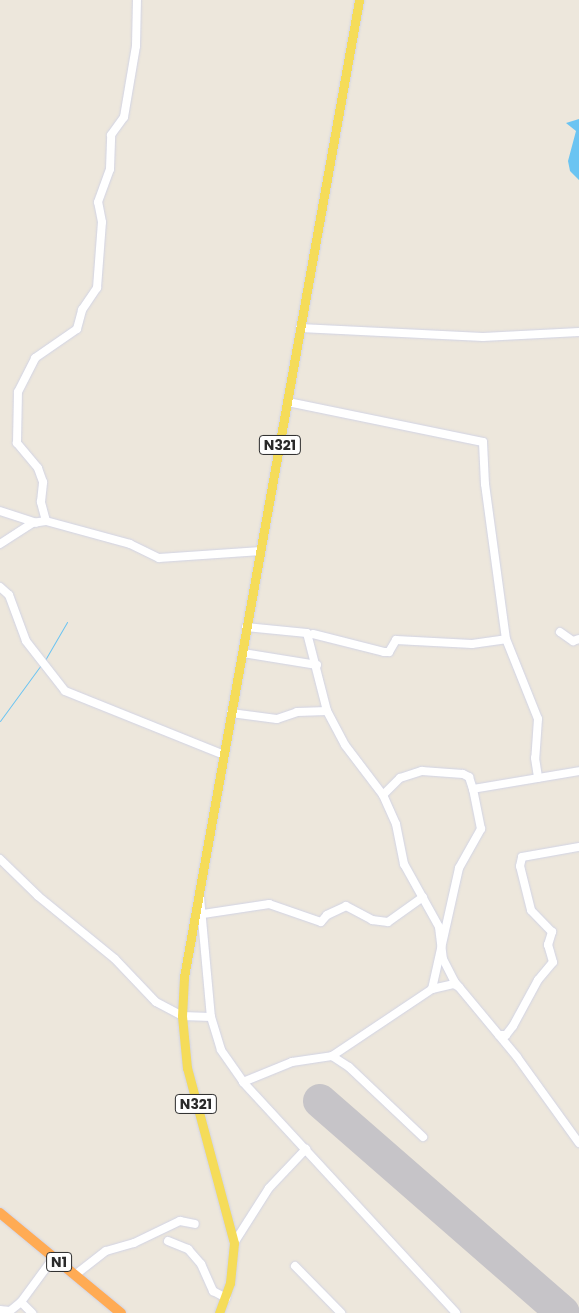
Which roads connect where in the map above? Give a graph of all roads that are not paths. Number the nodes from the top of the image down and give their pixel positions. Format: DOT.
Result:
graph roads {
  1 [pos="138,0"];
  2 [pos="359,0"];
  3 [pos="300,328"];
  4 [pos="579,332"];
  5 [pos="288,402"];
  6 [pos="0,511"];
  7 [pos="46,521"];
  8 [pos="36,523"];
  9 [pos="0,544"];
  10 [pos="261,551"];
  11 [pos="0,587"];
  12 [pos="246,627"];
  13 [pos="560,632"];
  14 [pos="313,634"];
  15 [pos="506,639"];
  16 [pos="579,639"];
  17 [pos="243,653"];
  18 [pos="317,665"];
  19 [pos="327,711"];
  20 [pos="231,712"];
  21 [pos="224,755"];
  22 [pos="579,772"];
  23 [pos="538,778"];
  24 [pos="473,789"];
  25 [pos="383,795"];
  26 [pos="579,847"];
  27 [pos="0,859"];
  28 [pos="198,889"];
  29 [pos="422,897"];
  30 [pos="203,914"];
  31 [pos="440,945"];
  32 [pos="461,988"];
  33 [pos="432,989"];
  34 [pos="182,1016"];
  35 [pos="211,1017"];
  36 [pos="499,1035"];
  37 [pos="332,1056"];
  38 [pos="243,1082"];
  39 [pos="423,1136"];
  40 [pos="579,1143"];
  41 [pos="306,1149"];
  42 [pos="0,1213"];
  43 [pos="195,1224"];
  44 [pos="168,1241"];
  45 [pos="234,1243"];
  46 [pos="45,1250"];
  47 [pos="54,1257"];
  48 [pos="295,1266"];
  49 [pos="75,1275"];
  50 [pos="42,1276"];
  51 [pos="226,1298"];
  52 [pos="21,1302"];
  53 [pos="0,1310"];
  54 [pos="9,1312"];
  55 [pos="32,1313"];
  56 [pos="121,1313"];
  57 [pos="219,1313"];
  58 [pos="340,1313"];
  59 [pos="456,1313"];
  1 -- 7 [label="street"];
  2 -- 3 [label="main road, N321"];
  3 -- 4 [label="street"];
  3 -- 5 [label="main road, N321"];
  5 -- 10 [label="main road, N321"];
  5 -- 15 [label="street"];
  6 -- 8 [label="street"];
  7 -- 8 [label="street"];
  7 -- 10 [label="street"];
  8 -- 9 [label="street"];
  10 -- 12 [label="main road, N321"];
  11 -- 21 [label="street"];
  12 -- 17 [label="main road, N321"];
  12 -- 18 [label="street"];
  13 -- 16 [label="street"];
  14 -- 15 [label="street"];
  15 -- 23 [label="street"];
  17 -- 18 [label="street"];
  17 -- 20 [label="main road, N321"];
  18 -- 19 [label="street"];
  19 -- 20 [label="street"];
  19 -- 25 [label="street"];
  20 -- 21 [label="main road, N321"];
  21 -- 28 [label="main road, N321"];
  22 -- 23 [label="street"];
  23 -- 24 [label="street"];
  24 -- 25 [label="street"];
  24 -- 31 [label="street"];
  25 -- 29 [label="street"];
  26 -- 36 [label="street"];
  27 -- 34 [label="street"];
  28 -- 30 [label="street, N321"];
  28 -- 34 [label="main road, N321"];
  29 -- 30 [label="street"];
  29 -- 31 [label="street"];
  30 -- 35 [label="street, N321"];
  31 -- 32 [label="street"];
  31 -- 33 [label="street"];
  32 -- 33 [label="street"];
  32 -- 36 [label="street"];
  33 -- 37 [label="street"];
  34 -- 35 [label="street"];
  34 -- 45 [label="main road, N321"];
  35 -- 38 [label="street, N321"];
  36 -- 40 [label="street"];
  37 -- 38 [label="street"];
  37 -- 39 [label="street"];
  38 -- 41 [label="street, N321"];
  41 -- 45 [label="street"];
  41 -- 59 [label="street, N321"];
  42 -- 46 [label="highway, N1"];
  43 -- 49 [label="street"];
  44 -- 51 [label="street"];
  45 -- 51 [label="main road, N321"];
  46 -- 47 [label="highway, N1"];
  46 -- 50 [label="street"];
  47 -- 49 [label="highway, N1"];
  47 -- 50 [label="street"];
  48 -- 58 [label="street"];
  49 -- 56 [label="highway, N1"];
  50 -- 52 [label="street"];
  51 -- 57 [label="main road, N321"];
  52 -- 54 [label="street"];
  52 -- 55 [label="street"];
  53 -- 54 [label="street"];
}
